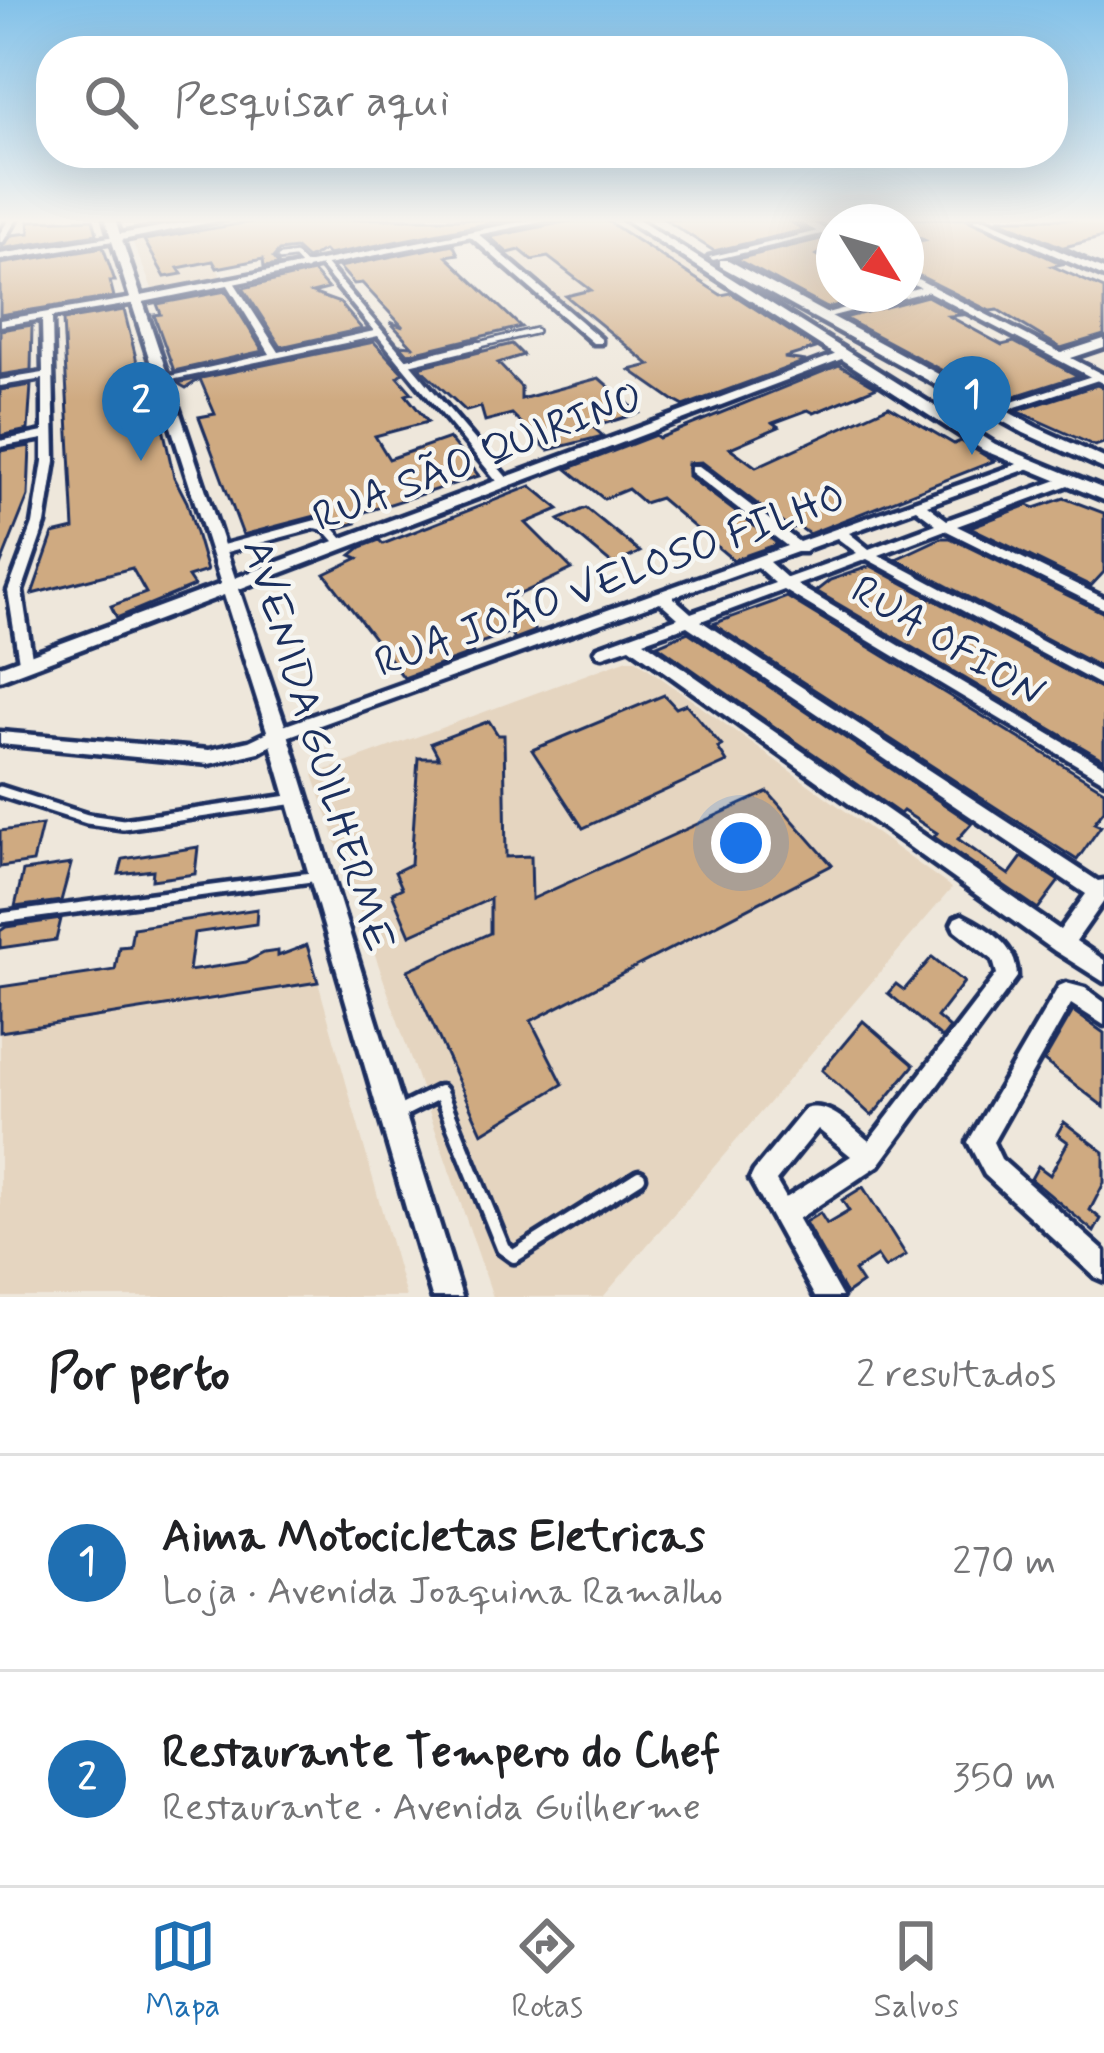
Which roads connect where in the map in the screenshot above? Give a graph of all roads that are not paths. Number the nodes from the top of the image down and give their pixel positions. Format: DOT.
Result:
graph roads {
  1 [pos="128,280"];
  2 [pos="243,280"];
  3 [pos="336,280"];
  4 [pos="526,280"];
  5 [pos="726,280"];
  6 [pos="754,280"];
  7 [pos="230,282"];
  8 [pos="924,286"];
  9 [pos="930,289"];
  10 [pos="134,301"];
  11 [pos="47,316"];
  12 [pos="821,316"];
  13 [pos="0,323"];
  14 [pos="535,332"];
  15 [pos="379,333"];
  16 [pos="597,341"];
  17 [pos="825,341"];
  18 [pos="1104,343"];
  19 [pos="882,351"];
  20 [pos="846,355"];
  21 [pos="277,356"];
  22 [pos="1060,356"];
  23 [pos="404,363"];
  24 [pos="49,375"];
  25 [pos="1101,378"];
  26 [pos="161,381"];
  27 [pos="0,383"];
  28 [pos="995,411"];
  29 [pos="943,415"];
  30 [pos="1030,430"];
  31 [pos="49,434"];
  32 [pos="0,444"];
  33 [pos="1027,465"];
  34 [pos="695,469"];
  35 [pos="1104,469"];
  36 [pos="1066,481"];
  37 [pos="505,483"];
  38 [pos="1104,493"];
  39 [pos="920,506"];
  40 [pos="945,525"];
  41 [pos="841,534"];
  42 [pos="342,544"];
  43 [pos="800,549"];
  44 [pos="218,550"];
  45 [pos="866,554"];
  46 [pos="761,563"];
  47 [pos="785,584"];
  48 [pos="230,586"];
  49 [pos="7,591"];
  50 [pos="1100,596"];
  51 [pos="665,598"];
  52 [pos="689,620"];
  53 [pos="633,641"];
  54 [pos="603,651"];
  55 [pos="25,664"];
  56 [pos="0,674"];
  57 [pos="1104,681"];
  58 [pos="278,734"];
  59 [pos="0,738"];
  60 [pos="1104,774"];
  61 [pos="0,791"];
  62 [pos="297,799"];
  63 [pos="320,875"];
  64 [pos="1102,889"];
  65 [pos="0,918"];
  66 [pos="962,924"];
  67 [pos="1062,944"];
  68 [pos="1104,972"];
  69 [pos="1104,1015"];
  70 [pos="392,1116"];
  71 [pos="871,1157"];
  72 [pos="639,1178"];
  73 [pos="782,1215"];
  74 [pos="1104,1268"];
  75 [pos="447,1297"];
  76 [pos="829,1297"];
  1 -- 10 [label="street, AVENIDA GUILHERME"];
  2 -- 7 [label="street"];
  3 -- 15 [label="street"];
  4 -- 16 [label="street"];
  5 -- 17 [label="main road"];
  6 -- 12 [label="main road"];
  7 -- 10 [label="street"];
  7 -- 21 [label="street"];
  8 -- 9 [label="street"];
  9 -- 12 [label="street"];
  9 -- 22 [label="street"];
  10 -- 11 [label="street"];
  10 -- 26 [label="street, AVENIDA GUILHERME"];
  11 -- 13 [label="street"];
  11 -- 24 [label="street"];
  12 -- 19 [label="main road"];
  14 -- 23 [label="lane"];
  15 -- 21 [label="street"];
  15 -- 23 [label="street"];
  17 -- 19 [label="main road"];
  17 -- 20 [label="main road"];
  18 -- 22 [label="street"];
  19 -- 28 [label="main road"];
  20 -- 29 [label="main road"];
  20 -- 37 [label="street, RUA SÃO QUIRINO"];
  21 -- 26 [label="street"];
  22 -- 25 [label="street"];
  23 -- 37 [label="street"];
  24 -- 27 [label="street"];
  24 -- 31 [label="street"];
  25 -- 28 [label="lane"];
  26 -- 44 [label="street, AVENIDA GUILHERME"];
  28 -- 30 [label="main road"];
  29 -- 30 [label="main road"];
  29 -- 33 [label="main road"];
  30 -- 35 [label="main road"];
  31 -- 32 [label="street"];
  31 -- 49 [label="street"];
  33 -- 36 [label="main road"];
  33 -- 39 [label="street, RUA JOÃO VELOSO FILHO"];
  34 -- 43 [label="street"];
  35 -- 38 [label="main road"];
  36 -- 38 [label="main road"];
  36 -- 40 [label="street, RUA JOÃO VELOSO FILHO"];
  37 -- 42 [label="street, RUA SÃO QUIRINO"];
  39 -- 40 [label="street"];
  39 -- 41 [label="street, RUA JOÃO VELOSO FILHO"];
  40 -- 45 [label="street, RUA JOÃO VELOSO FILHO"];
  40 -- 50 [label="street"];
  41 -- 43 [label="street, RUA JOÃO VELOSO FILHO"];
  41 -- 45 [label="street"];
  42 -- 44 [label="lane"];
  42 -- 48 [label="street, RUA SÃO QUIRINO"];
  43 -- 46 [label="street, RUA JOÃO VELOSO FILHO"];
  44 -- 48 [label="street, AVENIDA GUILHERME"];
  45 -- 47 [label="street, RUA JOÃO VELOSO FILHO"];
  45 -- 57 [label="street"];
  46 -- 47 [label="street, RUA OFION"];
  46 -- 51 [label="street, RUA JOÃO VELOSO FILHO"];
  47 -- 52 [label="street, RUA JOÃO VELOSO FILHO"];
  47 -- 60 [label="street, RUA OFION"];
  48 -- 55 [label="street, RUA SÃO QUIRINO"];
  48 -- 58 [label="street, AVENIDA GUILHERME"];
  49 -- 55 [label="street"];
  51 -- 52 [label="street"];
  51 -- 58 [label="street, RUA JOÃO VELOSO FILHO"];
  52 -- 53 [label="street, RUA JOÃO VELOSO FILHO"];
  52 -- 64 [label="street"];
  53 -- 54 [label="street, RUA JOÃO VELOSO FILHO"];
  53 -- 67 [label="street"];
  55 -- 56 [label="street, RUA SÃO QUIRINO"];
  58 -- 59 [label="street, RUA JOÃO VELOSO FILHO"];
  58 -- 62 [label="street, AVENIDA GUILHERME"];
  61 -- 62 [label="lane"];
  62 -- 63 [label="street, AVENIDA GUILHERME"];
  63 -- 65 [label="lane"];
  63 -- 70 [label="street, AVENIDA GUILHERME"];
  64 -- 67 [label="street"];
  66 -- 71 [label="street"];
  67 -- 68 [label="street"];
  69 -- 74 [label="street"];
  70 -- 72 [label="lane"];
  70 -- 75 [label="street, AVENIDA GUILHERME"];
  71 -- 73 [label="street"];
  71 -- 73 [label="street"];
  73 -- 76 [label="street"];
}
